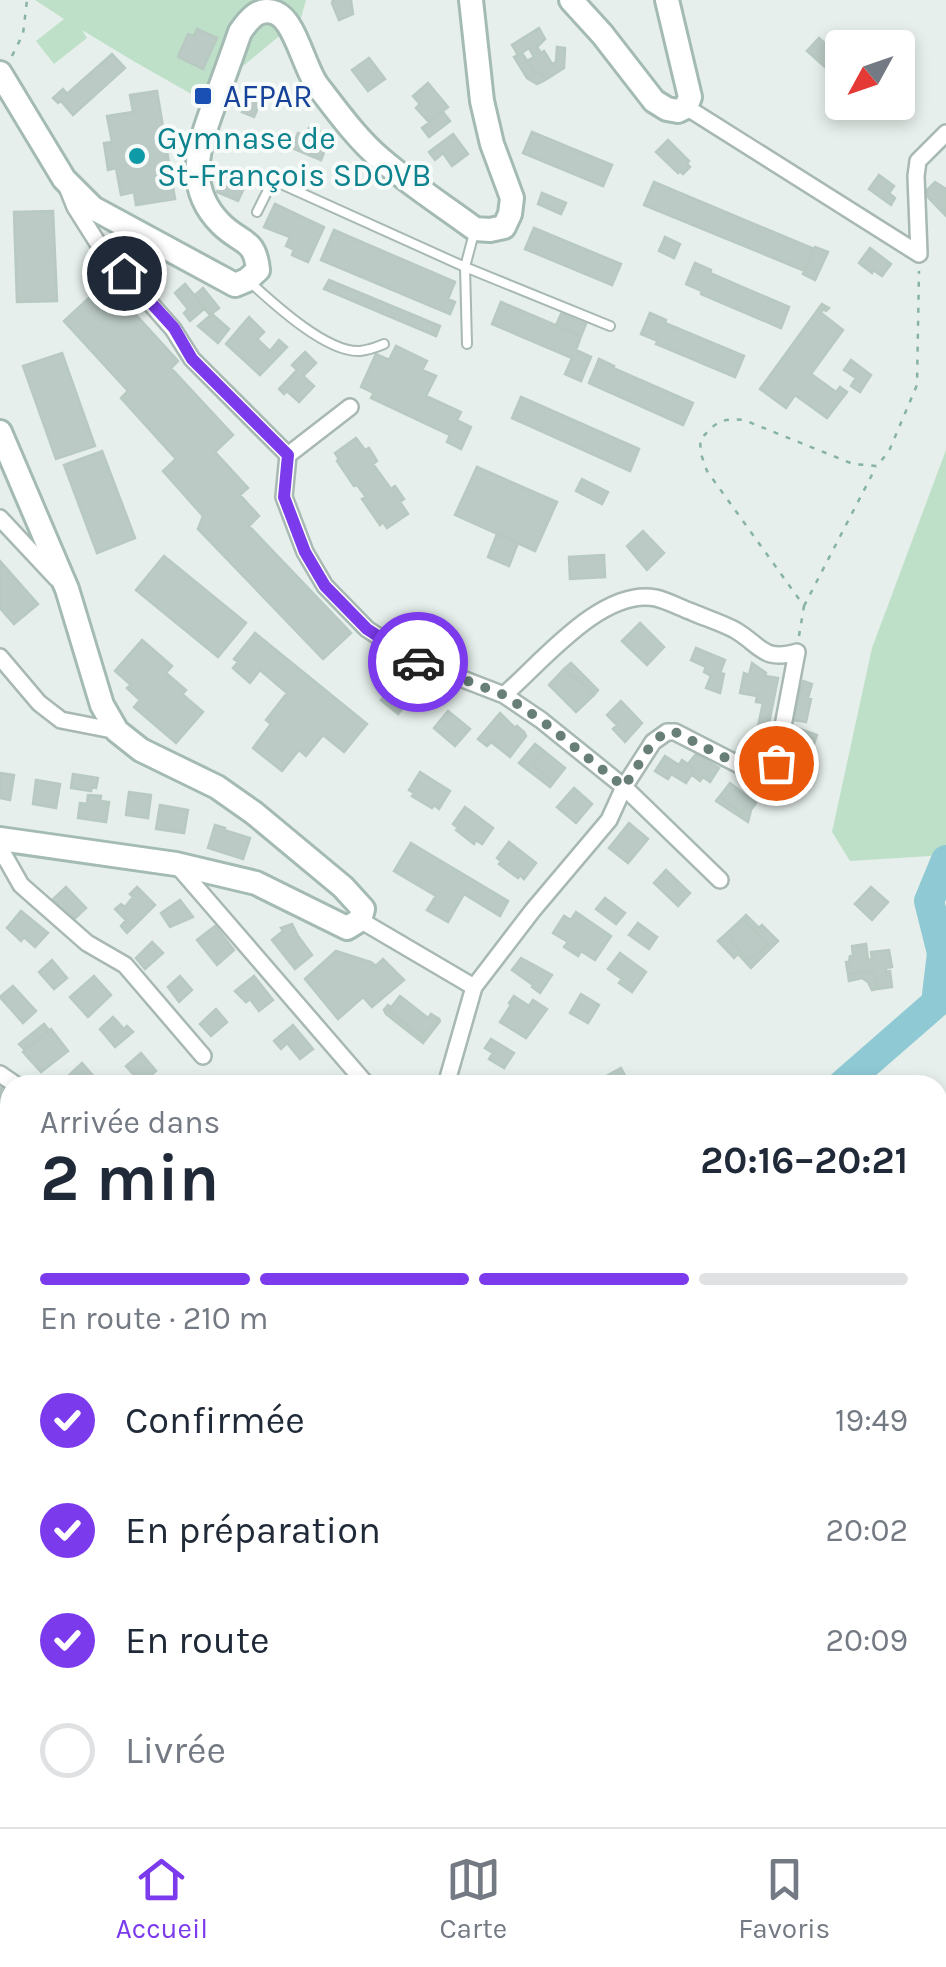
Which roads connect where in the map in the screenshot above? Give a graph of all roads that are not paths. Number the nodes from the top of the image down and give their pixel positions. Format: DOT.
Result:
graph roads {
  1 [pos="471,0"];
  2 [pos="571,0"];
  3 [pos="668,5"];
  4 [pos="6,64"];
  5 [pos="686,108"];
  6 [pos="946,132"];
  7 [pos="64,179"];
  8 [pos="257,212"];
  9 [pos="475,228"];
  10 [pos="465,267"];
  11 [pos="247,280"];
  12 [pos="610,326"];
  13 [pos="384,344"];
  14 [pos="467,344"];
  15 [pos="350,407"];
  16 [pos="0,432"];
  17 [pos="288,455"];
  18 [pos="8,464"];
  19 [pos="0,518"];
  20 [pos="66,589"];
  21 [pos="0,657"];
  22 [pos="504,695"];
  23 [pos="117,731"];
  24 [pos="624,787"];
  25 [pos="0,839"];
  26 [pos="0,848"];
  27 [pos="176,864"];
  28 [pos="720,880"];
  29 [pos="360,920"];
  30 [pos="474,987"];
  31 [pos="203,1056"];
  32 [pos="357,1075"];
  33 [pos="449,1075"];
  1 -- 9 [label="main road"];
  2 -- 5 [label="main road"];
  3 -- 5 [label="main road"];
  4 -- 7 [label="main road"];
  5 -- 6 [label="street"];
  7 -- 11 [label="main road"];
  7 -- 17 [label="street"];
  8 -- 10 [label="lane"];
  9 -- 10 [label="lane"];
  9 -- 11 [label="main road"];
  10 -- 12 [label="lane"];
  10 -- 14 [label="lane"];
  11 -- 13 [label="lane"];
  15 -- 17 [label="street"];
  16 -- 18 [label="main road"];
  17 -- 22 [label="street"];
  18 -- 20 [label="main road"];
  19 -- 20 [label="street"];
  20 -- 23 [label="main road"];
  21 -- 23 [label="street"];
  22 -- 24 [label="street"];
  22 -- 24 [label="street"];
  23 -- 29 [label="main road"];
  24 -- 28 [label="street"];
  24 -- 30 [label="street"];
  25 -- 27 [label="main road"];
  26 -- 31 [label="street"];
  27 -- 29 [label="main road"];
  27 -- 32 [label="street"];
  29 -- 30 [label="street"];
  30 -- 33 [label="street"];
}
